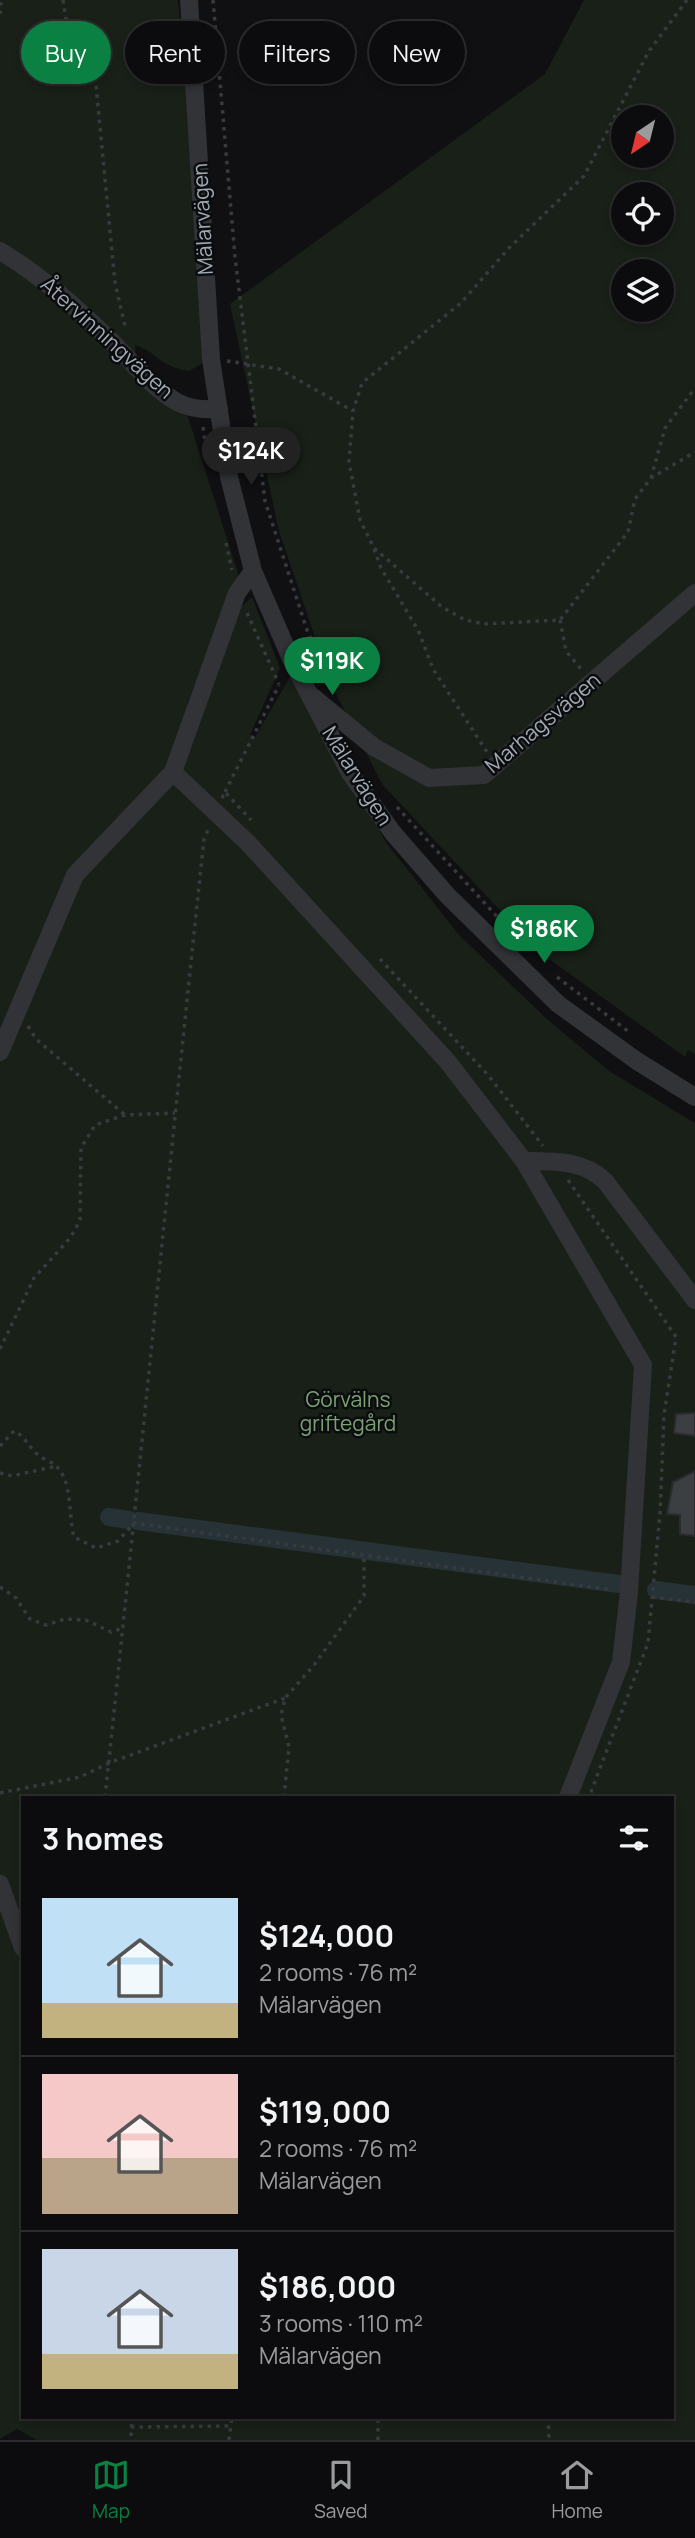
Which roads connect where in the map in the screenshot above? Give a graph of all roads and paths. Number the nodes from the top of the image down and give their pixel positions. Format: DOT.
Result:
graph roads {
  1 [pos="1,0"];
  2 [pos="62,0"];
  3 [pos="189,0"];
  4 [pos="213,0"];
  5 [pos="687,0"];
  6 [pos="0,14"];
  7 [pos="0,251"];
  8 [pos="211,359"];
  9 [pos="133,363"];
  10 [pos="248,365"];
  11 [pos="695,388"];
  12 [pos="219,409"];
  13 [pos="353,411"];
  14 [pos="695,452"];
  15 [pos="651,478"];
  16 [pos="373,548"];
  17 [pos="253,571"];
  18 [pos="695,593"];
  19 [pos="560,620"];
  20 [pos="292,662"];
  21 [pos="592,682"];
  22 [pos="307,692"];
  23 [pos="348,726"];
  24 [pos="494,766"];
  25 [pos="173,772"];
  26 [pos="225,792"];
  27 [pos="388,797"];
  28 [pos="216,812"];
  29 [pos="253,822"];
  30 [pos="509,930"];
  31 [pos="374,953"];
  32 [pos="548,969"];
  33 [pos="18,1009"];
  34 [pos="633,1035"];
  35 [pos="0,1052"];
  36 [pos="695,1097"];
  37 [pos="174,1113"];
  38 [pos="125,1115"];
  39 [pos="524,1161"];
  40 [pos="555,1161"];
  41 [pos="695,1300"];
  42 [pos="0,1349"];
  43 [pos="0,1446"];
  44 [pos="57,1466"];
  45 [pos="0,1473"];
  46 [pos="134,1523"];
  47 [pos="364,1556"];
  48 [pos="0,1587"];
  49 [pos="629,1592"];
  50 [pos="652,1597"];
  51 [pos="695,1602"];
  52 [pos="123,1628"];
  53 [pos="285,1698"];
  54 [pos="109,1763"];
  55 [pos="0,1793"];
  56 [pos="105,1796"];
  57 [pos="284,1796"];
  58 [pos="568,1796"];
  59 [pos="589,1796"];
  60 [pos="0,1884"];
  61 [pos="21,1942"];
  62 [pos="132,2419"];
  63 [pos="232,2419"];
  64 [pos="378,2419"];
  65 [pos="548,2419"];
  66 [pos="231,2426"];
  67 [pos="131,2427"];
  68 [pos="131,2436"];
  69 [pos="229,2440"];
  70 [pos="378,2440"];
  71 [pos="550,2440"];
  1 -- 6 [label="path"];
  2 -- 9 [label="path"];
  3 -- 8 [label="street, Mälarvägen"];
  4 -- 10 [label="path"];
  5 -- 13 [label="path"];
  7 -- 9 [label="street, Återvinningvägen"];
  8 -- 10 [label="path"];
  8 -- 12 [label="street, Mälarvägen"];
  9 -- 12 [label="street, Återvinningvägen"];
  10 -- 13 [label="path"];
  10 -- 23 [label="path"];
  11 -- 15 [label="path"];
  12 -- 17 [label="street, Mälarvägen"];
  13 -- 16 [label="path"];
  14 -- 15 [label="path"];
  15 -- 19 [label="path"];
  16 -- 19 [label="path"];
  16 -- 24 [label="path"];
  17 -- 20 [label="street, Mälarvägen"];
  17 -- 25 [label="street"];
  18 -- 21 [label="street, Marhagsvägen"];
  19 -- 21 [label="path"];
  20 -- 22 [label="street, Mälarvägen"];
  20 -- 26 [label="path"];
  21 -- 24 [label="street, Marhagsvägen"];
  22 -- 23 [label="street, Marhagsvägen"];
  22 -- 36 [label="street, Mälarvägen"];
  23 -- 24 [label="street, Marhagsvägen"];
  25 -- 28 [label="street"];
  25 -- 33 [label="street"];
  26 -- 28 [label="path"];
  26 -- 29 [label="path"];
  27 -- 30 [label="path"];
  28 -- 37 [label="path"];
  28 -- 39 [label="street"];
  31 -- 40 [label="path"];
  32 -- 34 [label="path"];
  33 -- 35 [label="street"];
  33 -- 38 [label="path"];
  37 -- 38 [label="path"];
  37 -- 46 [label="path"];
  38 -- 42 [label="path"];
  39 -- 40 [label="street"];
  39 -- 49 [label="street"];
  40 -- 41 [label="street"];
  40 -- 50 [label="path"];
  43 -- 44 [label="path"];
  44 -- 45 [label="path"];
  44 -- 46 [label="path"];
  46 -- 47 [label="path"];
  46 -- 52 [label="path"];
  47 -- 49 [label="path"];
  47 -- 53 [label="path"];
  48 -- 52 [label="path"];
  49 -- 50 [label="path"];
  49 -- 58 [label="street"];
  50 -- 51 [label="path"];
  50 -- 59 [label="path"];
  52 -- 54 [label="path"];
  53 -- 54 [label="path"];
  53 -- 57 [label="path"];
  54 -- 55 [label="path"];
  54 -- 56 [label="path"];
  60 -- 61 [label="street"];
  62 -- 67 [label="path"];
  63 -- 66 [label="path"];
  64 -- 70 [label="path"];
  65 -- 71 [label="path"];
  66 -- 67 [label="path"];
  66 -- 69 [label="path"];
  67 -- 68 [label="path"];
}
